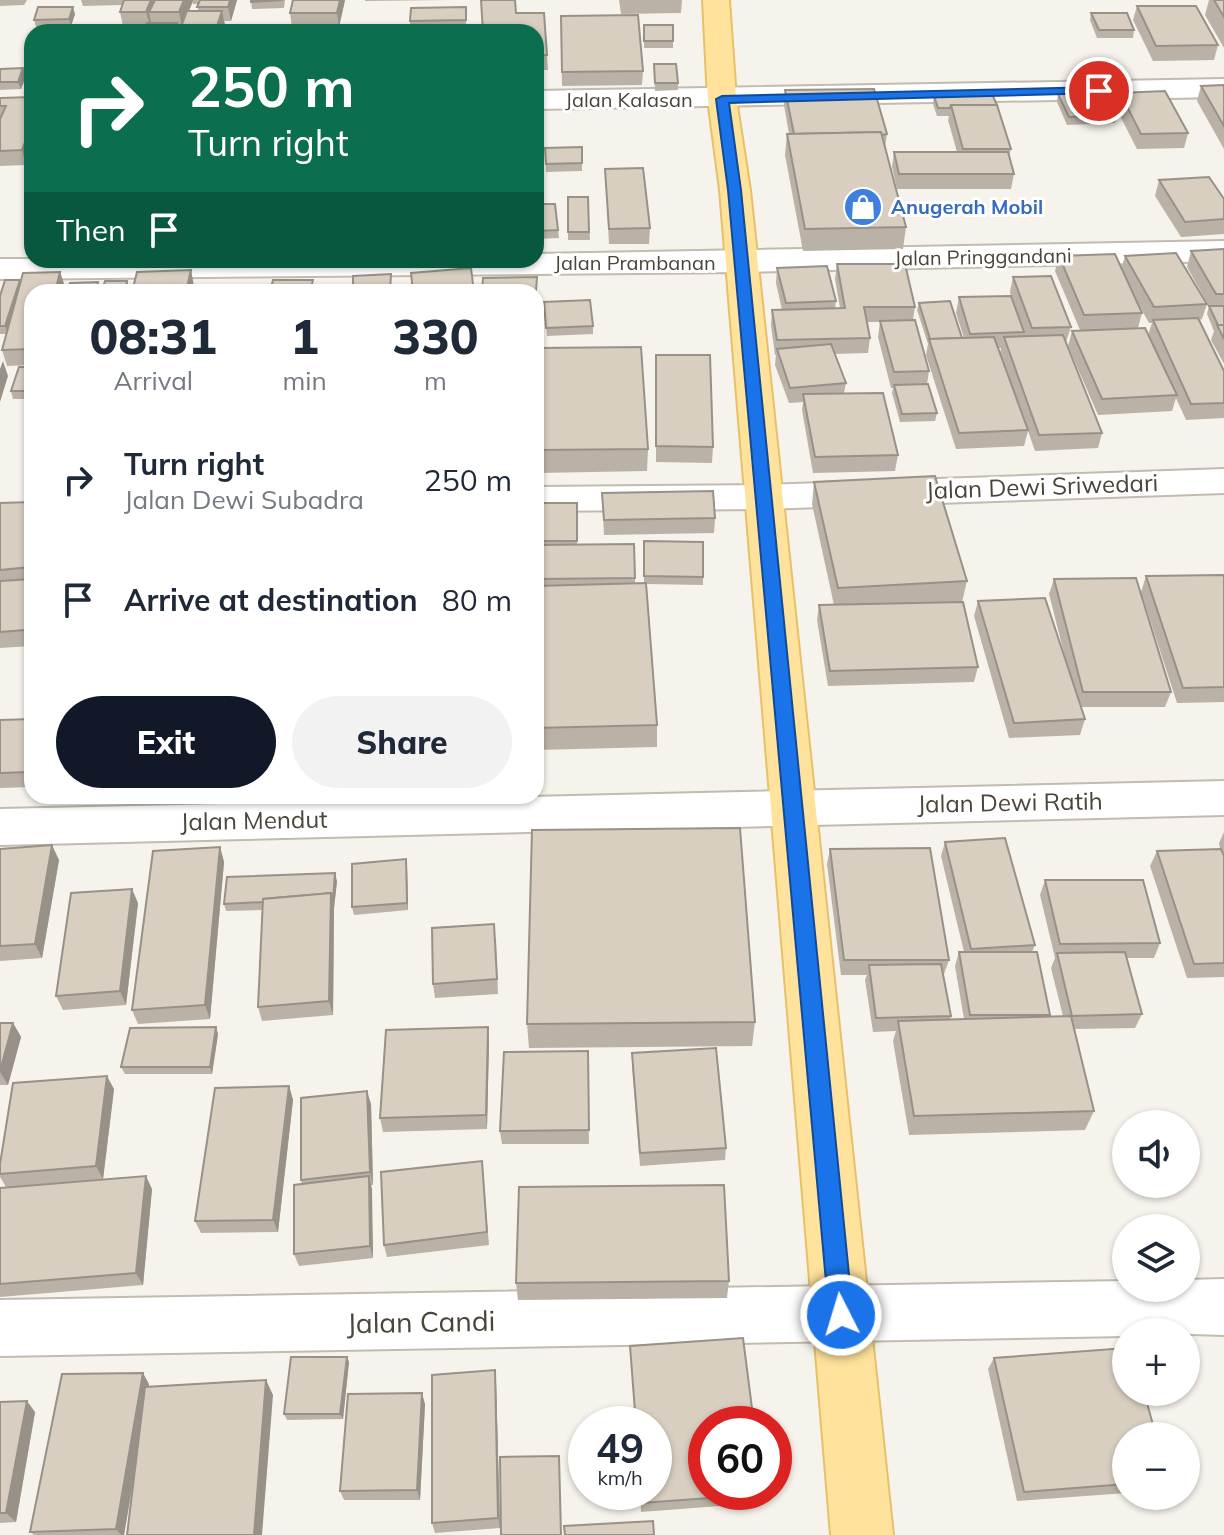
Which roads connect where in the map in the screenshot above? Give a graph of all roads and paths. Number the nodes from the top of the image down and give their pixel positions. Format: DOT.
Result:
graph roads {
  1 [pos="716,0"];
  2 [pos="1224,88"];
  3 [pos="722,99"];
  4 [pos="544,100"];
  5 [pos="1224,251"];
  6 [pos="742,262"];
  7 [pos="544,264"];
  8 [pos="106,268"];
  9 [pos="0,269"];
  10 [pos="1224,481"];
  11 [pos="764,497"];
  12 [pos="544,499"];
  13 [pos="1224,798"];
  14 [pos="795,809"];
  15 [pos="0,827"];
  16 [pos="1224,1307"];
  17 [pos="841,1315"];
  18 [pos="0,1328"];
  19 [pos="862,1535"];
  1 -- 3 [label="main road"];
  2 -- 3 [label="street, Jalan Kalasan"];
  3 -- 4 [label="street, Jalan Kalasan"];
  3 -- 6 [label="main road"];
  5 -- 6 [label="street, Jalan Pringgandani"];
  6 -- 7 [label="street, Jalan Prambanan"];
  6 -- 11 [label="main road"];
  8 -- 9 [label="street, Jalan Prambanan"];
  10 -- 11 [label="street, Jalan Dewi Sriwedari"];
  11 -- 12 [label="street, Jalan Dewi Sriwedari"];
  11 -- 14 [label="main road"];
  13 -- 14 [label="street, Jalan Dewi Ratih"];
  14 -- 15 [label="street, Jalan Mendut"];
  14 -- 17 [label="main road"];
  16 -- 17 [label="street, Jalan Candi"];
  17 -- 18 [label="street, Jalan Candi"];
  17 -- 19 [label="main road"];
}
